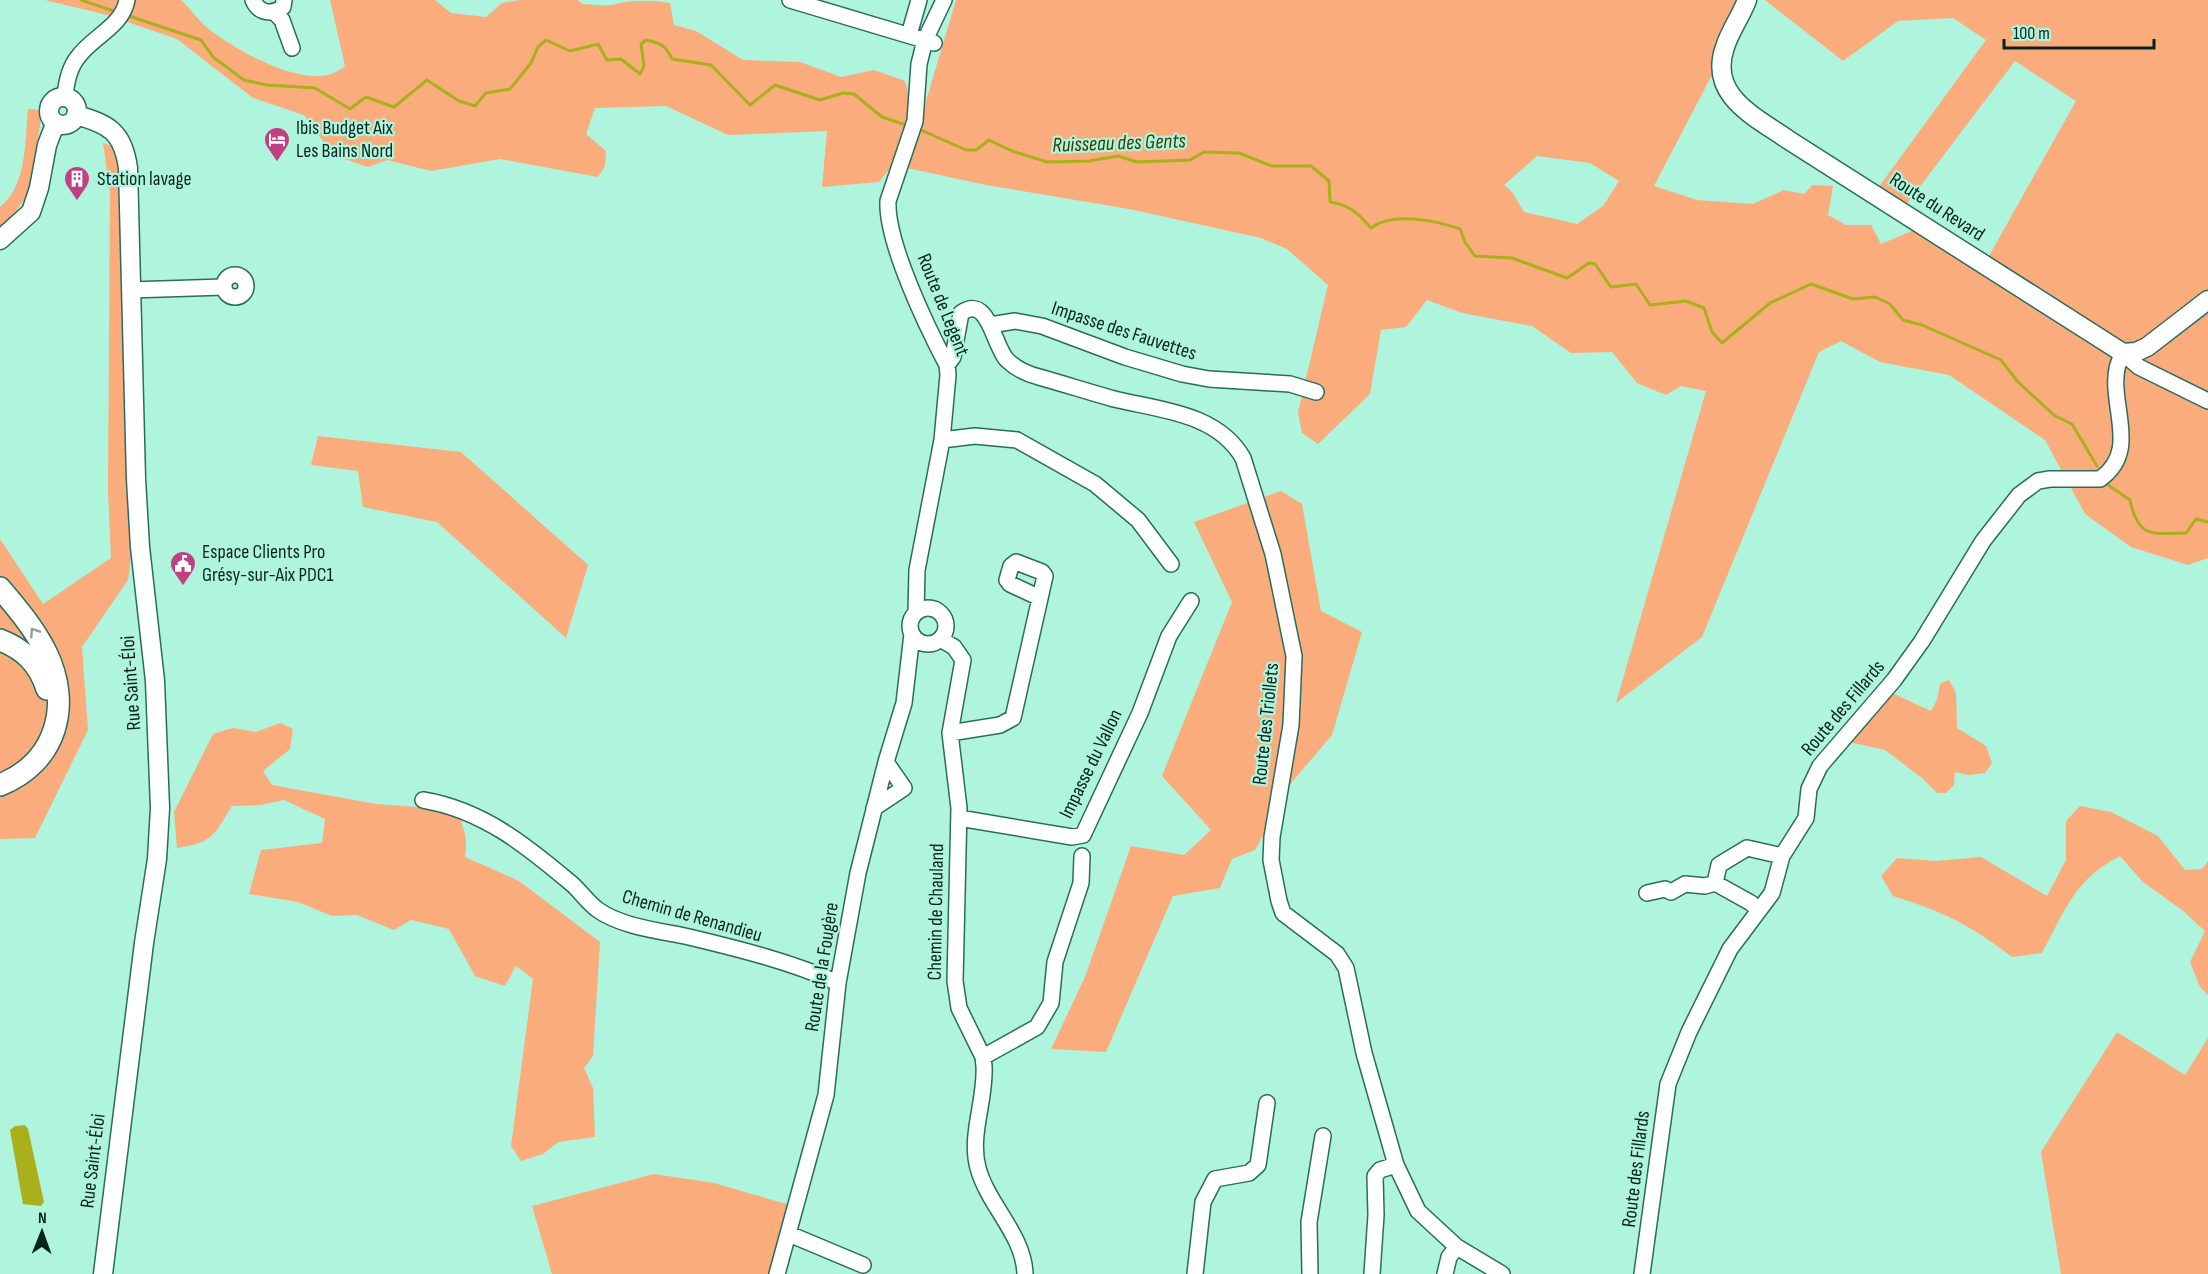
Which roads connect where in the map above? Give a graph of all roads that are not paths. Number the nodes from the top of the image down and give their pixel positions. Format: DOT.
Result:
graph roads {
  1 [pos="253,0"];
  2 [pos="790,0"];
  3 [pos="919,0"];
  4 [pos="944,0"];
  5 [pos="1747,0"];
  6 [pos="280,6"];
  7 [pos="124,9"];
  8 [pos="909,35"];
  9 [pos="929,41"];
  10 [pos="292,48"];
  11 [pos="64,98"];
  12 [pos="76,115"];
  13 [pos="55,123"];
  14 [pos="0,240"];
  15 [pos="224,287"];
  16 [pos="130,290"];
  17 [pos="2208,300"];
  18 [pos="990,324"];
  19 [pos="2123,353"];
  20 [pos="947,365"];
  21 [pos="1316,392"];
  22 [pos="2208,401"];
  23 [pos="942,440"];
  24 [pos="1171,564"];
  25 [pos="918,584"];
  26 [pos="0,588"];
  27 [pos="1040,597"];
  28 [pos="1191,601"];
  29 [pos="934,609"];
  30 [pos="916,612"];
  31 [pos="912,634"];
  32 [pos="937,636"];
  33 [pos="0,640"];
  34 [pos="910,667"];
  35 [pos="950,733"];
  36 [pos="886,762"];
  37 [pos="0,777"];
  38 [pos="0,785"];
  39 [pos="423,800"];
  40 [pos="874,808"];
  41 [pos="959,818"];
  42 [pos="1082,856"];
  43 [pos="1782,856"];
  44 [pos="1715,883"];
  45 [pos="1647,893"];
  46 [pos="1758,910"];
  47 [pos="838,983"];
  48 [pos="983,1057"];
  49 [pos="1267,1103"];
  50 [pos="1323,1137"];
  51 [pos="1396,1165"];
  52 [pos="789,1234"];
  53 [pos="1457,1248"];
  54 [pos="863,1265"];
  55 [pos="103,1274"];
  56 [pos="777,1274"];
  57 [pos="1025,1274"];
  58 [pos="1195,1274"];
  59 [pos="1310,1274"];
  60 [pos="1372,1274"];
  61 [pos="1445,1274"];
  62 [pos="1502,1274"];
  63 [pos="1642,1274"];
  1 -- 6 [label="street"];
  2 -- 8 [label="street"];
  3 -- 8 [label="street"];
  4 -- 9 [label="street, Route de Legent"];
  5 -- 19 [label="main road, Route du Revard"];
  6 -- 10 [label="street"];
  7 -- 11 [label="street"];
  8 -- 9 [label="street"];
  9 -- 20 [label="street, Route de Legent"];
  11 -- 12 [label="main road"];
  11 -- 13 [label="main road"];
  12 -- 13 [label="main road"];
  12 -- 16 [label="main road, Rue Saint-Éloi"];
  13 -- 14 [label="main road"];
  15 -- 16 [label="street"];
  16 -- 55 [label="main road, Rue Saint-Éloi"];
  17 -- 19 [label="main road"];
  18 -- 20 [label="street"];
  18 -- 21 [label="street, Impasse des Fauvettes"];
  18 -- 51 [label="street, Route des Triollets"];
  19 -- 22 [label="street"];
  19 -- 43 [label="street, Route des Fillards"];
  20 -- 23 [label="street, Route de Legent"];
  23 -- 24 [label="street"];
  23 -- 25 [label="street, Route de Legent"];
  25 -- 29 [label="street"];
  25 -- 30 [label="street, Route de Legent"];
  38 -- 26 [label="highway, one-way"];
  27 -- 35 [label="street"];
  28 -- 41 [label="street, Impasse du Vallon"];
  29 -- 30 [label="street"];
  29 -- 32 [label="street"];
  30 -- 31 [label="street"];
  31 -- 32 [label="street"];
  31 -- 34 [label="street, Route de la Fougère"];
  32 -- 34 [label="street, Route de la Fougère"];
  32 -- 35 [label="street, Chemin de Chauland"];
  33 -- 37 [label="highway"];
  34 -- 36 [label="street, Route de la Fougère"];
  35 -- 41 [label="street, Chemin de Chauland"];
  36 -- 40 [label="street, Route de la Fougère"];
  36 -- 40 [label="street"];
  39 -- 47 [label="street, Chemin de Renandieu"];
  40 -- 47 [label="street, Route de la Fougère"];
  41 -- 48 [label="street, Chemin de Chauland"];
  42 -- 48 [label="street"];
  43 -- 44 [label="street"];
  43 -- 46 [label="street, Route des Fillards"];
  44 -- 45 [label="street"];
  44 -- 46 [label="street"];
  46 -- 63 [label="street, Route des Fillards"];
  47 -- 52 [label="street, Route de la Fougère"];
  48 -- 57 [label="street, Chemin de Chauland"];
  49 -- 58 [label="street"];
  50 -- 59 [label="street"];
  51 -- 53 [label="street, Route des Triollets"];
  51 -- 60 [label="street"];
  52 -- 54 [label="street"];
  52 -- 56 [label="street, Route de la Fougère"];
  53 -- 61 [label="street"];
  53 -- 62 [label="street, Route des Triollets"];
}
